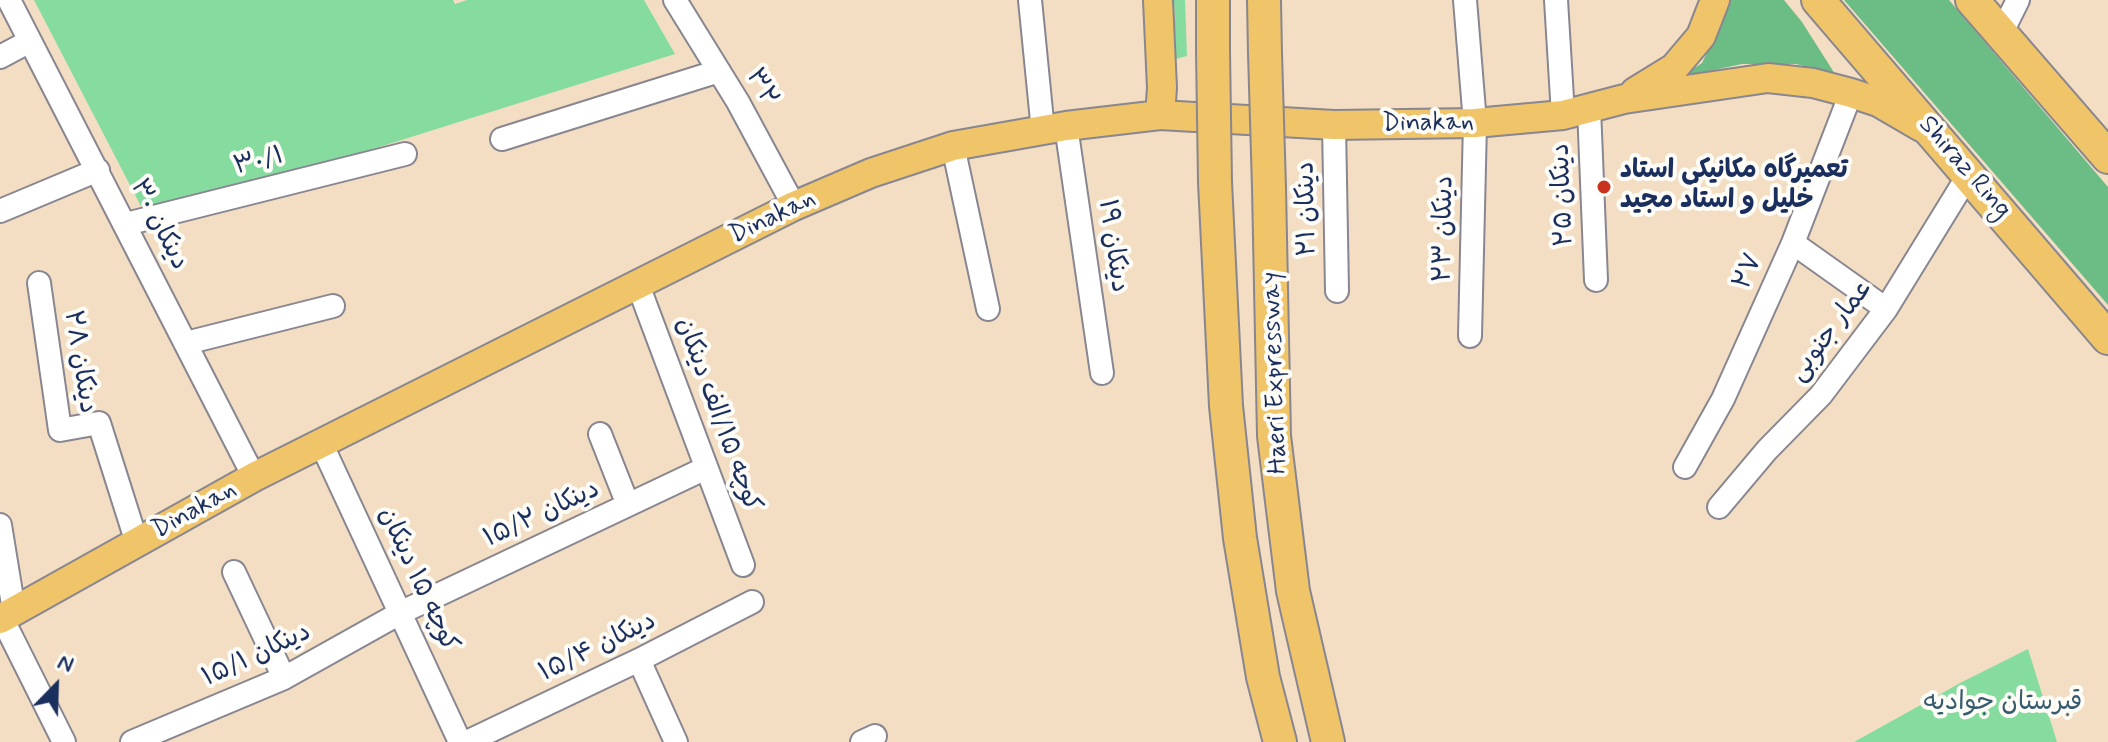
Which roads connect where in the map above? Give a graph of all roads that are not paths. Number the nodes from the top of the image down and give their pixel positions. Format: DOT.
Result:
graph roads {
  1 [pos="9,0"];
  2 [pos="675,0"];
  3 [pos="1030,0"];
  4 [pos="1158,0"];
  5 [pos="1213,0"];
  6 [pos="1264,0"];
  7 [pos="1278,0"];
  8 [pos="1465,0"];
  9 [pos="1556,0"];
  10 [pos="1715,0"];
  11 [pos="1818,0"];
  12 [pos="1972,0"];
  13 [pos="2018,0"];
  14 [pos="2001,34"];
  15 [pos="30,41"];
  16 [pos="0,57"];
  17 [pos="719,71"];
  18 [pos="1851,93"];
  19 [pos="1624,99"];
  20 [pos="1265,107"];
  21 [pos="1576,111"];
  22 [pos="1160,115"];
  23 [pos="1475,123"];
  24 [pos="1334,125"];
  25 [pos="1054,129"];
  26 [pos="1936,135"];
  27 [pos="502,139"];
  28 [pos="953,146"];
  29 [pos="405,154"];
  30 [pos="2108,157"];
  31 [pos="98,170"];
  32 [pos="1969,174"];
  33 [pos="794,206"];
  34 [pos="0,211"];
  35 [pos="126,224"];
  36 [pos="1793,243"];
  37 [pos="1596,280"];
  38 [pos="39,283"];
  39 [pos="638,285"];
  40 [pos="1337,291"];
  41 [pos="333,306"];
  42 [pos="988,309"];
  43 [pos="1886,309"];
  44 [pos="1470,336"];
  45 [pos="2108,338"];
  46 [pos="186,343"];
  47 [pos="1102,373"];
  48 [pos="600,434"];
  49 [pos="321,443"];
  50 [pos="1685,467"];
  51 [pos="706,468"];
  52 [pos="254,477"];
  53 [pos="628,505"];
  54 [pos="1719,507"];
  55 [pos="0,525"];
  56 [pos="137,543"];
  57 [pos="743,565"];
  58 [pos="234,572"];
  59 [pos="752,602"];
  60 [pos="402,612"];
  61 [pos="5,616"];
  62 [pos="639,660"];
  63 [pos="284,678"];
  64 [pos="64,742"];
  65 [pos="132,742"];
  66 [pos="460,742"];
  67 [pos="467,742"];
  68 [pos="676,742"];
  69 [pos="1280,742"];
  70 [pos="1328,742"];
  1 -- 15 [label="street, ۳۰ دینکان"];
  2 -- 17 [label="street, ۳۲"];
  3 -- 25 [label="street, ۱۹ دینکان"];
  4 -- 22 [label="main road"];
  5 -- 69 [label="highway, Haeri Expressway, bridge"];
  6 -- 20 [label="highway, Haeri Expressway, bridge"];
  7 -- 20 [label="main road"];
  8 -- 23 [label="street, ۲۳ دینکان"];
  9 -- 21 [label="street, ۲۵ دینکان"];
  10 -- 19 [label="main road"];
  11 -- 26 [label="highway, Shiraz Ring"];
  12 -- 14 [label="highway"];
  13 -- 14 [label="street"];
  14 -- 30 [label="highway"];
  15 -- 16 [label="street"];
  15 -- 31 [label="street, ۳۰ دینکان"];
  17 -- 27 [label="street"];
  17 -- 33 [label="street, ۳۲"];
  18 -- 19 [label="main road"];
  18 -- 26 [label="main road"];
  18 -- 36 [label="street, ۲۷"];
  19 -- 21 [label="main road, Dinakan"];
  20 -- 70 [label="highway, Haeri Expressway, bridge"];
  21 -- 23 [label="main road, Dinakan"];
  21 -- 37 [label="street, ۲۵ دینکان"];
  22 -- 24 [label="main road, Dinakan"];
  22 -- 25 [label="main road, Dinakan"];
  23 -- 24 [label="main road, Dinakan"];
  23 -- 44 [label="street, ۲۳ دینکان"];
  24 -- 40 [label="street, ۲۱ دینکان"];
  25 -- 28 [label="main road, Dinakan"];
  25 -- 47 [label="street, ۱۹ دینکان"];
  26 -- 32 [label="highway, Shiraz Ring"];
  28 -- 33 [label="main road, Dinakan"];
  28 -- 42 [label="street"];
  29 -- 35 [label="street, ۳۰/۱"];
  31 -- 34 [label="street"];
  31 -- 35 [label="street, ۳۰ دینکان"];
  32 -- 43 [label="street, عمار جنوبی"];
  32 -- 45 [label="highway, Shiraz Ring"];
  33 -- 39 [label="main road, Dinakan"];
  35 -- 46 [label="street, ۳۰ دینکان"];
  36 -- 43 [label="street"];
  36 -- 50 [label="street, ۲۷"];
  38 -- 56 [label="street, ۲۸ دینکان"];
  39 -- 49 [label="main road, Dinakan"];
  39 -- 51 [label="street, کوچه ۱۵/الف دینکان"];
  41 -- 46 [label="street"];
  43 -- 54 [label="street, عمار جنوبی"];
  46 -- 52 [label="street, ۳۰ دینکان"];
  48 -- 53 [label="street"];
  49 -- 52 [label="main road, Dinakan"];
  49 -- 60 [label="street, کوچه ۱۵ دینکان"];
  51 -- 53 [label="street, ۱۵/۲ دینکان"];
  51 -- 57 [label="street, کوچه ۱۵/الف دینکان"];
  52 -- 56 [label="main road, Dinakan"];
  53 -- 60 [label="street, ۱۵/۲ دینکان"];
  55 -- 61 [label="street"];
  56 -- 61 [label="main road, Dinakan"];
  58 -- 63 [label="street"];
  59 -- 62 [label="street, ۱۵/۴ دینکان"];
  60 -- 63 [label="street, ۱۵/۱ دینکان"];
  60 -- 66 [label="street, کوچه ۱۵ دینکان"];
  61 -- 64 [label="street"];
  62 -- 67 [label="street, ۱۵/۴ دینکان"];
  62 -- 68 [label="street"];
  63 -- 65 [label="street, ۱۵/۱ دینکان"];
}
